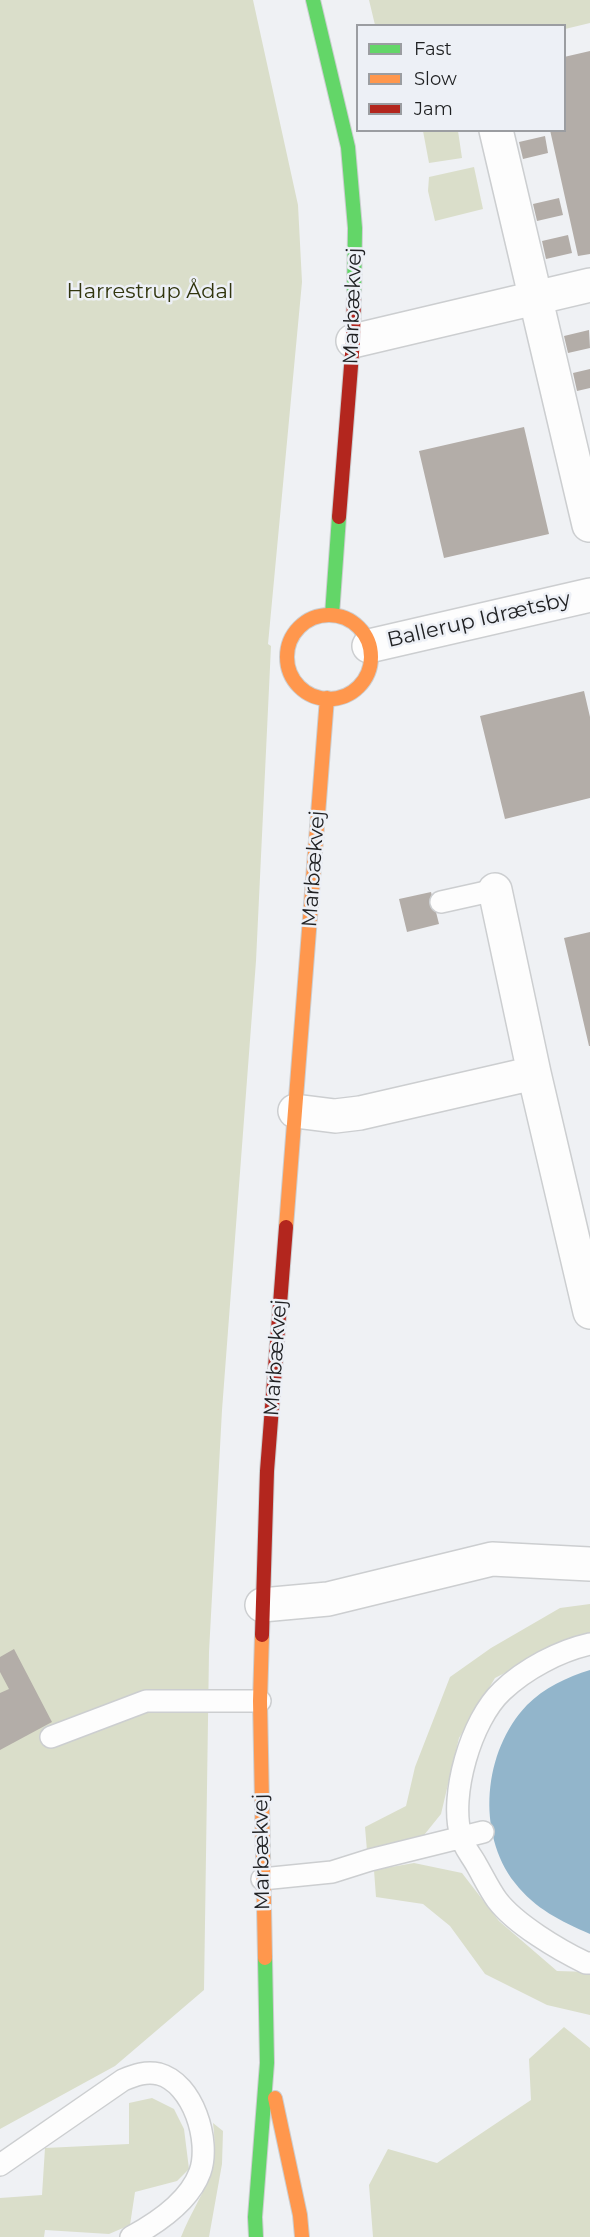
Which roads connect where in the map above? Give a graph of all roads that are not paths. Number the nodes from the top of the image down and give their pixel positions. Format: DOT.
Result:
graph roads {
  1 [pos="313,0"];
  2 [pos="496,132"];
  3 [pos="590,285"];
  4 [pos="535,298"];
  5 [pos="353,341"];
  6 [pos="589,525"];
  7 [pos="590,595"];
  8 [pos="332,615"];
  9 [pos="369,645"];
  10 [pos="327,698"];
  11 [pos="495,890"];
  12 [pos="441,902"];
  13 [pos="534,1073"];
  14 [pos="295,1111"];
  15 [pos="590,1312"];
  16 [pos="590,1564"];
  17 [pos="262,1605"];
  18 [pos="590,1644"];
  19 [pos="260,1701"];
  20 [pos="51,1737"];
  21 [pos="483,1832"];
  22 [pos="461,1838"];
  23 [pos="262,1879"];
  24 [pos="590,1963"];
  25 [pos="267,2062"];
  26 [pos="0,2165"];
  27 [pos="131,2237"];
  28 [pos="256,2237"];
  29 [pos="302,2237"];
  1 -- 5 [label="street, Marbækvej"];
  2 -- 4 [label="street"];
  3 -- 4 [label="street"];
  4 -- 5 [label="street"];
  4 -- 6 [label="street"];
  5 -- 8 [label="street, Marbækvej"];
  7 -- 9 [label="street, Ballerup Idrætsby"];
  8 -- 9 [label="street"];
  8 -- 10 [label="street"];
  9 -- 10 [label="street"];
  10 -- 14 [label="street, Marbækvej"];
  11 -- 12 [label="lane"];
  11 -- 13 [label="street"];
  13 -- 14 [label="street"];
  13 -- 15 [label="street"];
  14 -- 17 [label="street, Marbækvej"];
  16 -- 17 [label="street"];
  17 -- 19 [label="street, Marbækvej"];
  18 -- 22 [label="lane"];
  19 -- 20 [label="lane"];
  19 -- 23 [label="street, Marbækvej"];
  21 -- 22 [label="lane"];
  22 -- 23 [label="lane"];
  22 -- 24 [label="lane"];
  23 -- 25 [label="street, Marbækvej"];
  25 -- 28 [label="street, Marbækvej"];
  25 -- 29 [label="street, Marbækvej"];
  26 -- 27 [label="lane"];
}
